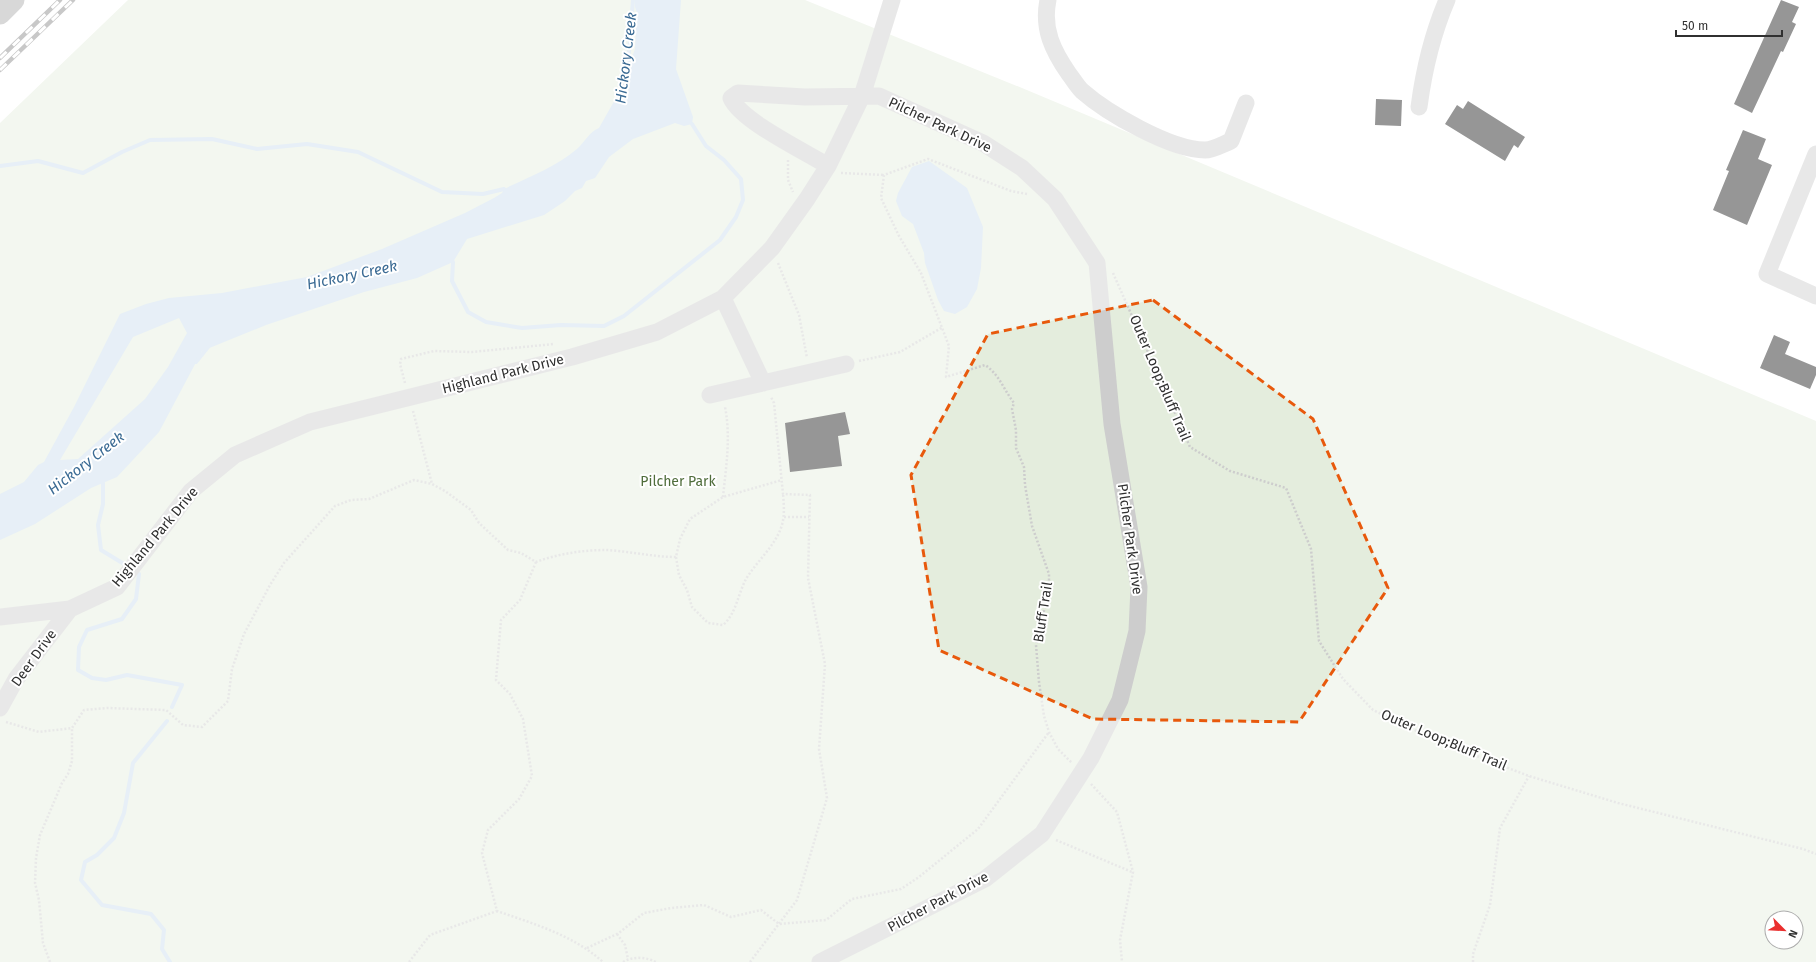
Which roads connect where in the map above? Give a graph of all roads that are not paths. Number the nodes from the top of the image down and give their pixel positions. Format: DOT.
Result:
graph roads {
  1 [pos="14,0"];
  2 [pos="892,0"];
  3 [pos="1048,0"];
  4 [pos="1447,0"];
  5 [pos="0,14"];
  6 [pos="862,96"];
  7 [pos="1246,103"];
  8 [pos="1419,107"];
  9 [pos="1816,154"];
  10 [pos="831,169"];
  11 [pos="1816,296"];
  12 [pos="723,298"];
  13 [pos="846,364"];
  14 [pos="763,383"];
  15 [pos="710,395"];
  16 [pos="70,609"];
  17 [pos="0,617"];
  18 [pos="0,708"];
  19 [pos="820,962"];
  1 -- 5 [label="main road"];
  2 -- 6 [label="street, Highland Park Drive"];
  3 -- 7 [label="street"];
  4 -- 8 [label="street"];
  6 -- 10 [label="street, Highland Park Drive"];
  6 -- 10 [label="street, Pilcher Park Drive"];
  6 -- 19 [label="street, Pilcher Park Drive"];
  9 -- 11 [label="street"];
  10 -- 12 [label="street, Highland Park Drive"];
  12 -- 14 [label="street"];
  12 -- 16 [label="street, Highland Park Drive"];
  13 -- 14 [label="street"];
  14 -- 15 [label="street"];
  16 -- 17 [label="street, Highland Park Drive"];
  16 -- 18 [label="street, Deer Drive"];
}
